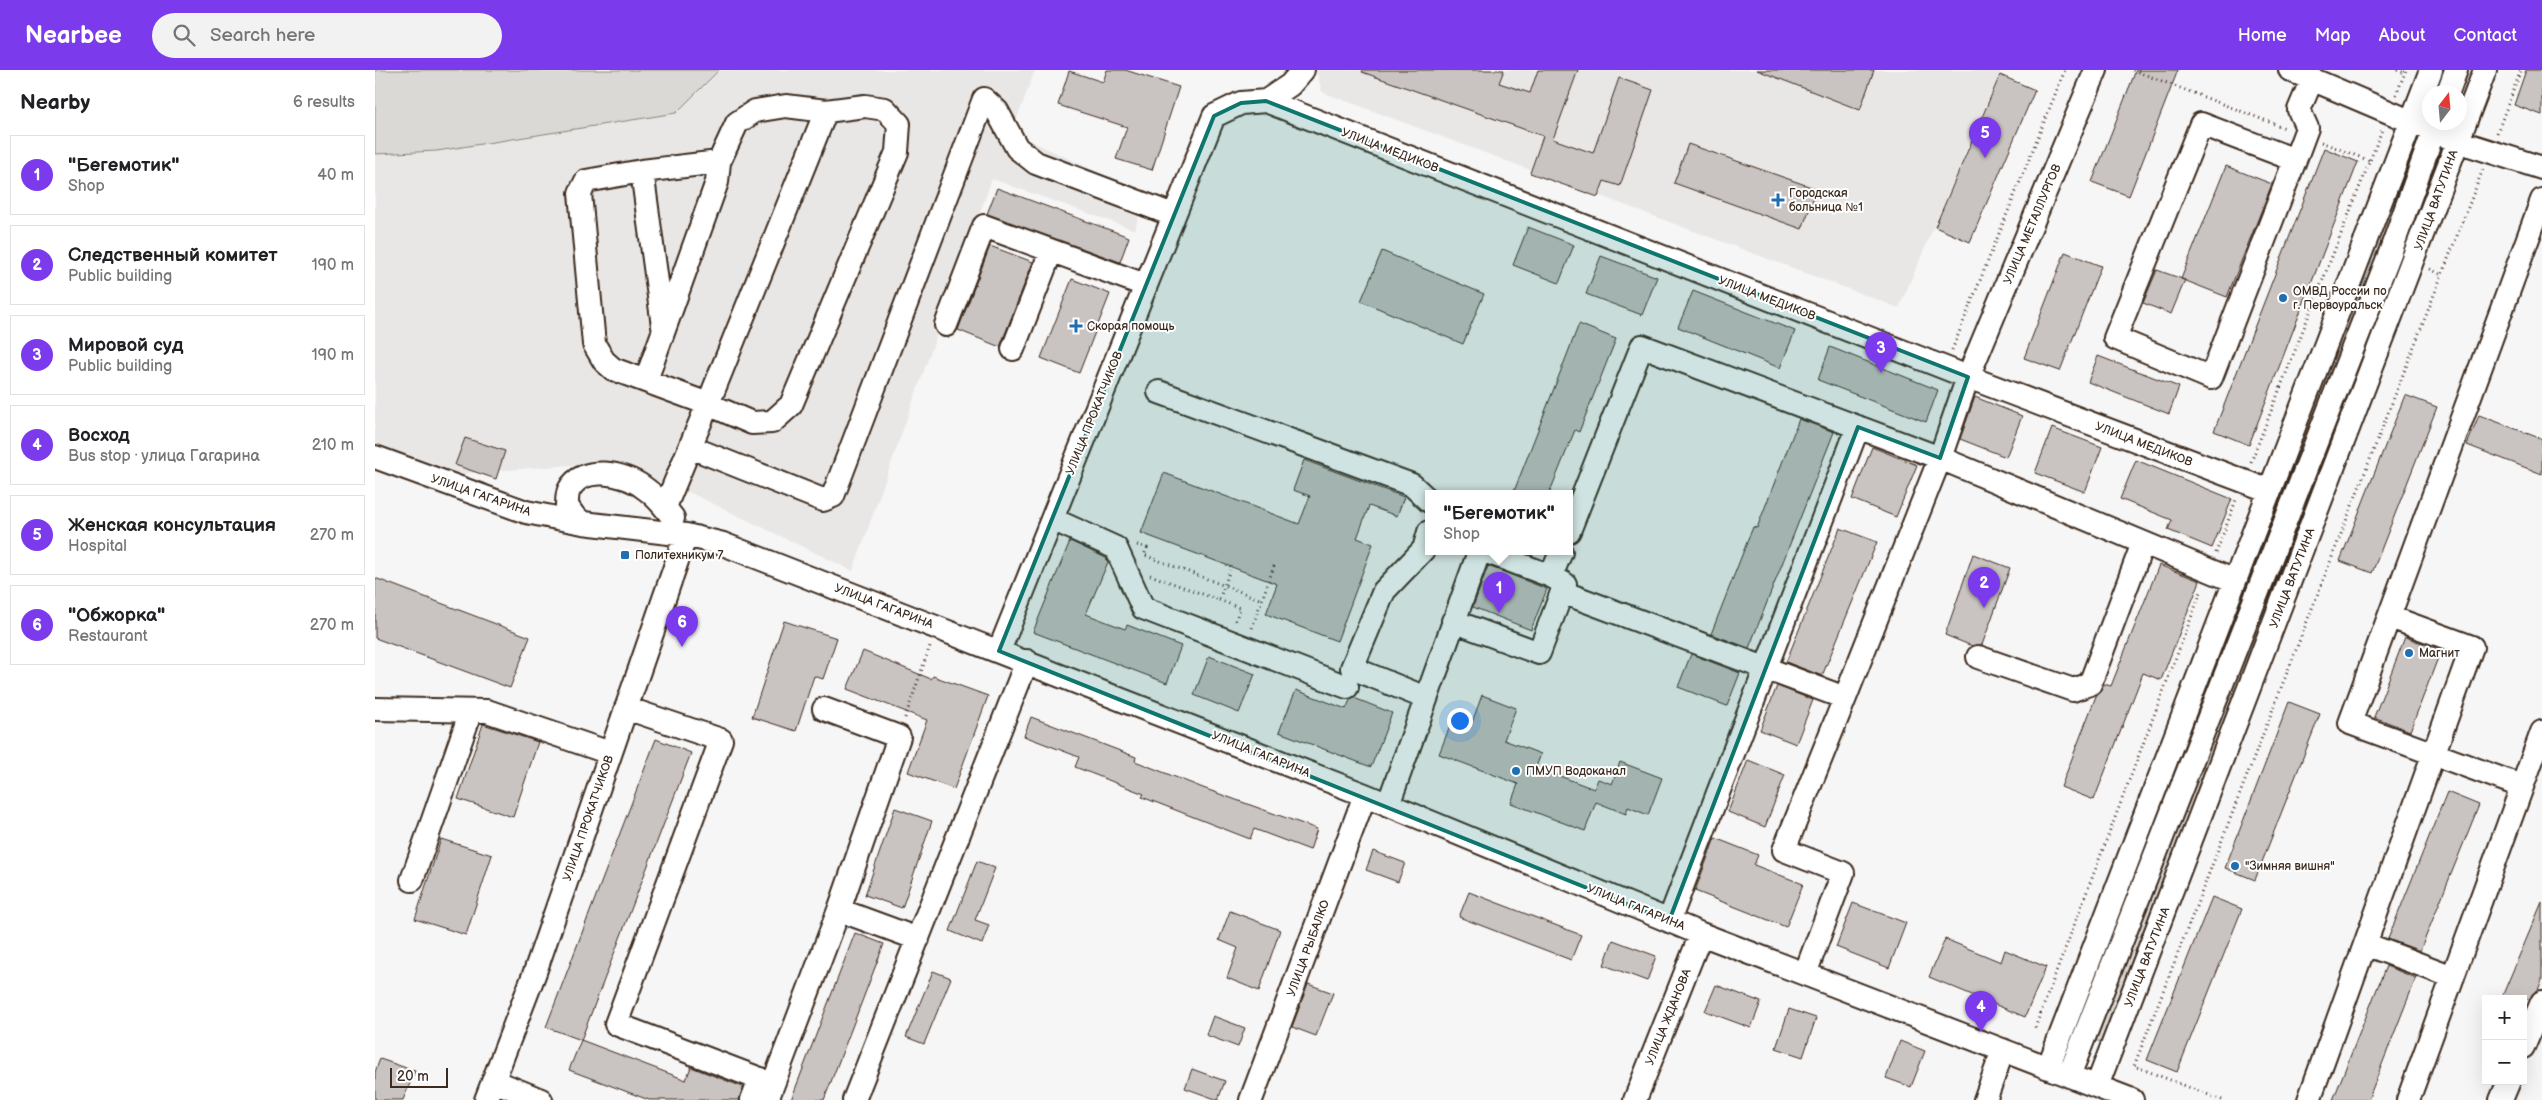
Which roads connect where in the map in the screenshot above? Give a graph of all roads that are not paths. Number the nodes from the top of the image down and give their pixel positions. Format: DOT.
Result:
graph roads {
  1 [pos="1303,70"];
  2 [pos="2096,70"];
  3 [pos="2290,70"];
  4 [pos="2431,70"];
  5 [pos="2456,70"];
  6 [pos="2485,70"];
  7 [pos="2311,79"];
  8 [pos="2451,85"];
  9 [pos="1265,101"];
  10 [pos="826,112"];
  11 [pos="2411,121"];
  12 [pos="2422,124"];
  13 [pos="2435,130"];
  14 [pos="2440,130"];
  15 [pos="2457,141"];
  16 [pos="2295,160"];
  17 [pos="719,162"];
  18 [pos="2542,168"];
  19 [pos="642,170"];
  20 [pos="2542,200"];
  21 [pos="1173,215"];
  22 [pos="1051,250"];
  23 [pos="1145,285"];
  24 [pos="946,325"];
  25 [pos="664,330"];
  26 [pos="1013,349"];
  27 [pos="1968,377"];
  28 [pos="646,380"];
  29 [pos="1159,392"];
  30 [pos="708,404"];
  31 [pos="1858,427"];
  32 [pos="690,448"];
  33 [pos="375,457"];
  34 [pos="1940,458"];
  35 [pos="2269,491"];
  36 [pos="1425,497"];
  37 [pos="665,507"];
  38 [pos="1051,519"];
  39 [pos="1573,521"];
  40 [pos="583,523"];
  41 [pos="686,535"];
  42 [pos="2143,543"];
  43 [pos="1425,546"];
  44 [pos="1478,555"];
  45 [pos="1494,555"];
  46 [pos="1561,555"];
  47 [pos="2235,581"];
  48 [pos="1557,584"];
  49 [pos="2390,616"];
  50 [pos="1453,621"];
  51 [pos="999,651"];
  52 [pos="1978,657"];
  53 [pos="1027,662"];
  54 [pos="1766,668"];
  55 [pos="1347,687"];
  56 [pos="1426,698"];
  57 [pos="1845,698"];
  58 [pos="626,708"];
  59 [pos="375,709"];
  60 [pos="823,709"];
  61 [pos="471,711"];
  62 [pos="2542,732"];
  63 [pos="610,753"];
  64 [pos="2435,753"];
  65 [pos="2521,786"];
  66 [pos="1365,795"];
  67 [pos="1388,805"];
  68 [pos="412,880"];
  69 [pos="839,910"];
  70 [pos="1669,920"];
  71 [pos="1701,934"];
  72 [pos="918,939"];
  73 [pos="2365,944"];
  74 [pos="1805,974"];
  75 [pos="2453,977"];
  76 [pos="2542,1002"];
  77 [pos="2526,1040"];
  78 [pos="2003,1050"];
  79 [pos="2048,1068"];
  80 [pos="2069,1076"];
  81 [pos="2507,1085"];
  82 [pos="2097,1086"];
  83 [pos="490,1090"];
  84 [pos="541,1100"];
  85 [pos="752,1100"];
  86 [pos="767,1100"];
  87 [pos="854,1100"];
  88 [pos="1251,1100"];
  89 [pos="1635,1100"];
  90 [pos="1985,1100"];
  91 [pos="2132,1100"];
  92 [pos="2309,1100"];
  93 [pos="2408,1100"];
  94 [pos="2501,1100"];
  1 -- 9 [label="street"];
  2 -- 27 [label="street, УЛИЦА МЕТАЛЛУРГОВ"];
  3 -- 7 [label="street"];
  4 -- 11 [label="street"];
  5 -- 8 [label="street"];
  6 -- 15 [label="street, УЛИЦА ВАТУТИНА"];
  7 -- 11 [label="street"];
  7 -- 16 [label="street"];
  9 -- 21 [label="street, УЛИЦА ПРОКАТЧИКОВ"];
  9 -- 27 [label="street, УЛИЦА МЕДИКОВ"];
  10 -- 17 [label="street"];
  10 -- 30 [label="street"];
  10 -- 30 [label="street"];
  11 -- 12 [label="street"];
  11 -- 35 [label="street"];
  13 -- 80 [label="street"];
  14 -- 15 [label="street"];
  15 -- 18 [label="street"];
  15 -- 82 [label="street, УЛИЦА ВАТУТИНА"];
  16 -- 16 [label="street"];
  17 -- 19 [label="street"];
  17 -- 25 [label="street"];
  19 -- 25 [label="street"];
  19 -- 28 [label="street"];
  20 -- 49 [label="street"];
  21 -- 23 [label="street, УЛИЦА ПРОКАТЧИКОВ"];
  21 -- 32 [label="street"];
  22 -- 23 [label="street"];
  22 -- 24 [label="street"];
  22 -- 26 [label="street"];
  23 -- 38 [label="street, УЛИЦА ПРОКАТЧИКОВ"];
  25 -- 28 [label="street"];
  27 -- 34 [label="street, УЛИЦА МЕТАЛЛУРГОВ"];
  27 -- 35 [label="street, УЛИЦА МЕДИКОВ"];
  28 -- 30 [label="street"];
  29 -- 36 [label="street"];
  30 -- 32 [label="street"];
  31 -- 34 [label="street"];
  31 -- 39 [label="street"];
  31 -- 54 [label="street"];
  32 -- 37 [label="street"];
  33 -- 40 [label="street, УЛИЦА ГАГАРИНА"];
  34 -- 42 [label="street"];
  34 -- 57 [label="street, УЛИЦА МЕТАЛЛУРГОВ"];
  35 -- 47 [label="street"];
  37 -- 40 [label="street"];
  37 -- 41 [label="street"];
  38 -- 51 [label="street, УЛИЦА ПРОКАТЧИКОВ"];
  38 -- 55 [label="street"];
  40 -- 41 [label="street, УЛИЦА ГАГАРИНА"];
  41 -- 51 [label="street, УЛИЦА ГАГАРИНА"];
  41 -- 58 [label="street, УЛИЦА ПРОКАТЧИКОВ"];
  42 -- 47 [label="street"];
  42 -- 52 [label="street"];
  43 -- 56 [label="street"];
  44 -- 50 [label="street"];
  45 -- 48 [label="street"];
  46 -- 48 [label="street"];
  47 -- 79 [label="street"];
  48 -- 50 [label="street"];
  48 -- 54 [label="street"];
  49 -- 64 [label="street"];
  49 -- 64 [label="street"];
  50 -- 56 [label="street"];
  51 -- 53 [label="street, УЛИЦА ГАГАРИНА"];
  53 -- 66 [label="street, УЛИЦА ГАГАРИНА"];
  53 -- 72 [label="street"];
  54 -- 57 [label="street"];
  54 -- 70 [label="street"];
  56 -- 67 [label="street"];
  57 -- 74 [label="street, УЛИЦА МЕТАЛЛУРГОВ"];
  58 -- 63 [label="street, УЛИЦА ПРОКАТЧИКОВ"];
  58 -- 85 [label="street"];
  59 -- 61 [label="street"];
  60 -- 69 [label="street"];
  61 -- 63 [label="street"];
  61 -- 68 [label="street"];
  62 -- 65 [label="street"];
  63 -- 83 [label="street, УЛИЦА ПРОКАТЧИКОВ"];
  64 -- 65 [label="street"];
  64 -- 73 [label="street"];
  65 -- 75 [label="street"];
  66 -- 67 [label="street, УЛИЦА ГАГАРИНА"];
  66 -- 88 [label="street, УЛИЦА РЫБАЛКО"];
  67 -- 70 [label="street, УЛИЦА ГАГАРИНА"];
  69 -- 72 [label="street"];
  69 -- 86 [label="street"];
  70 -- 71 [label="street, УЛИЦА ГАГАРИНА"];
  71 -- 74 [label="street, УЛИЦА ГАГАРИНА"];
  71 -- 89 [label="street, УЛИЦА ЖДАНОВА"];
  72 -- 87 [label="street"];
  73 -- 75 [label="street"];
  73 -- 92 [label="street"];
  74 -- 78 [label="street, УЛИЦА ГАГАРИНА"];
  75 -- 93 [label="street"];
  76 -- 77 [label="street"];
  78 -- 79 [label="street, УЛИЦА ГАГАРИНА"];
  78 -- 90 [label="street"];
  79 -- 80 [label="street, УЛИЦА ГАГАРИНА"];
  80 -- 82 [label="street, УЛИЦА ГАГАРИНА"];
  81 -- 94 [label="street"];
  82 -- 91 [label="street, УЛИЦА ГАГАРИНА"];
  83 -- 84 [label="street"];
}
